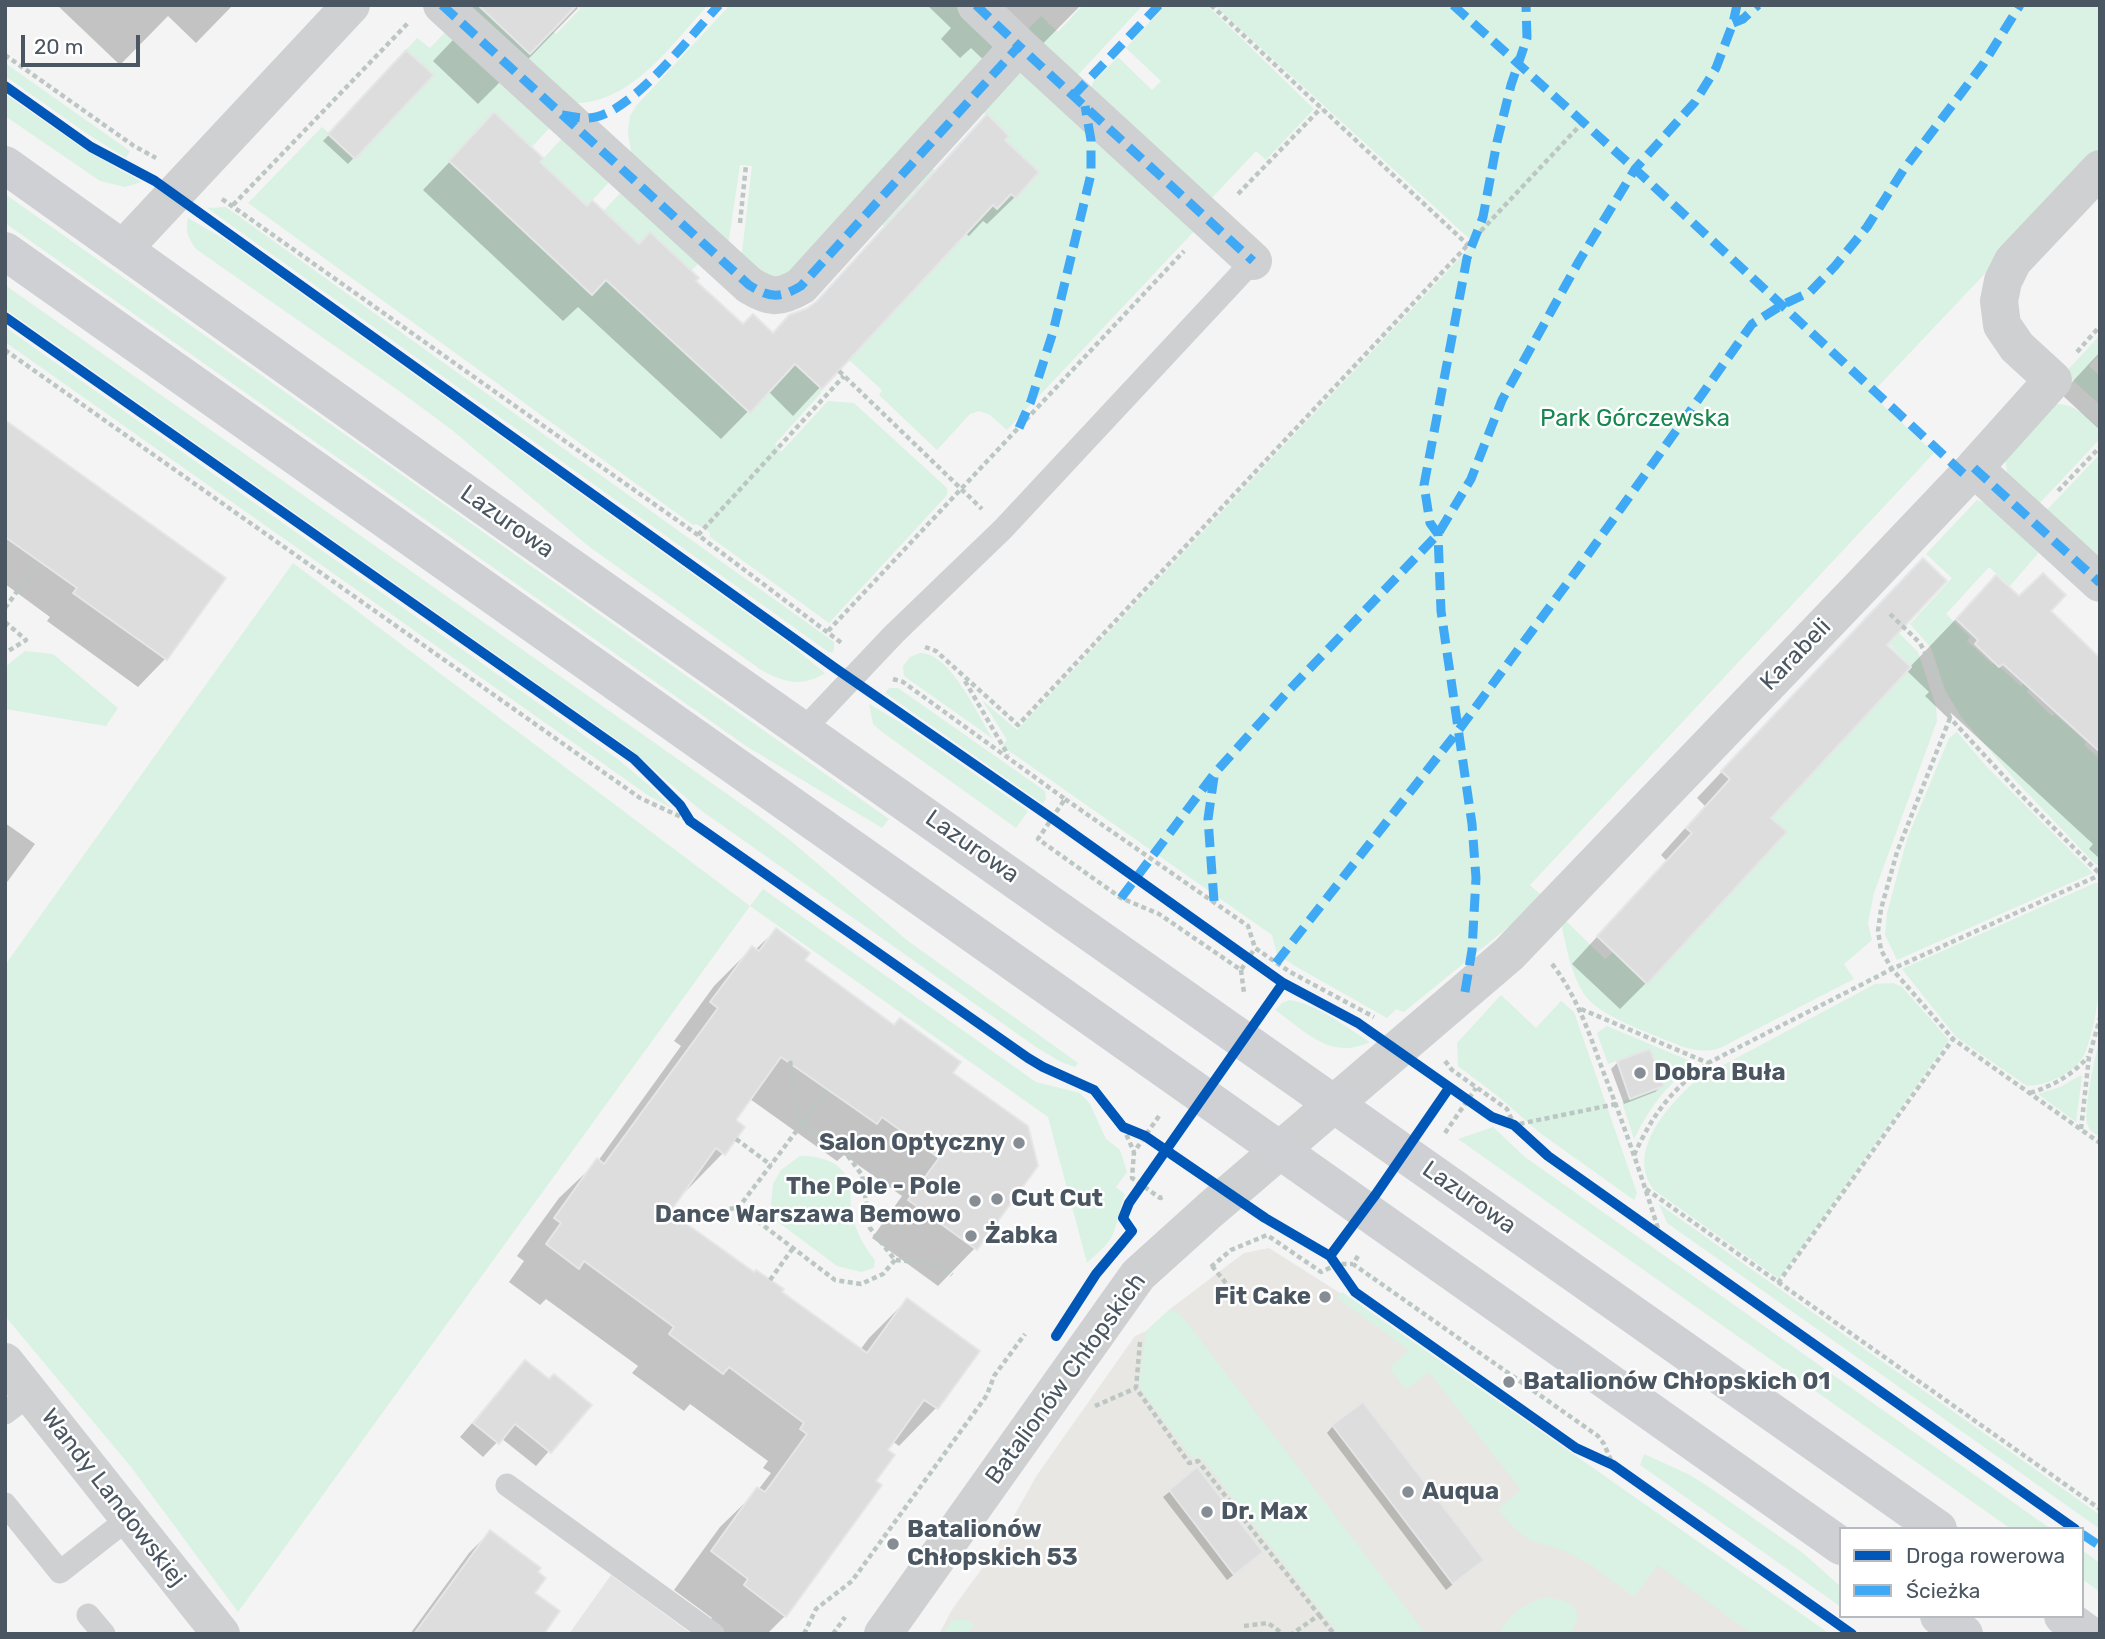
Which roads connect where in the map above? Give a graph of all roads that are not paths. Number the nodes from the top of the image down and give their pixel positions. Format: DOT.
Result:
graph roads {
  1 [pos="351,5"];
  2 [pos="976,5"];
  3 [pos="429,10"];
  4 [pos="1019,46"];
  5 [pos="5,165"];
  6 [pos="2100,169"];
  7 [pos="123,248"];
  8 [pos="5,251"];
  9 [pos="1253,261"];
  10 [pos="1974,467"];
  11 [pos="2100,583"];
  12 [pos="804,729"];
  13 [pos="1335,1103"];
  14 [pos="1280,1151"];
  15 [pos="5,1362"];
  16 [pos="18,1403"];
  17 [pos="508,1485"];
  18 [pos="5,1504"];
  19 [pos="129,1518"];
  20 [pos="1935,1527"];
  21 [pos="1839,1545"];
  22 [pos="88,1615"];
  23 [pos="1942,1618"];
  24 [pos="2066,1618"];
  25 [pos="104,1634"];
  26 [pos="221,1634"];
  27 [pos="713,1634"];
  28 [pos="883,1634"];
  29 [pos="1964,1634"];
  30 [pos="2088,1634"];
  1 -- 7 [label="street"];
  2 -- 4 [label="street"];
  3 -- 4 [label="street"];
  4 -- 9 [label="street"];
  5 -- 7 [label="main road, Lazurowa"];
  6 -- 10 [label="street, Karabeli"];
  7 -- 12 [label="main road, Lazurowa"];
  8 -- 14 [label="main road"];
  9 -- 12 [label="lane"];
  10 -- 11 [label="street"];
  10 -- 13 [label="street, Karabeli"];
  12 -- 13 [label="main road, Lazurowa"];
  13 -- 14 [label="street, Batalionów Chłopskich"];
  13 -- 20 [label="main road, Lazurowa"];
  14 -- 21 [label="main road"];
  14 -- 28 [label="street, Batalionów Chłopskich"];
  15 -- 16 [label="street, Wandy Landowskiej"];
  16 -- 19 [label="street, Wandy Landowskiej"];
  17 -- 27 [label="lane"];
  18 -- 19 [label="lane"];
  19 -- 26 [label="street, Wandy Landowskiej"];
  22 -- 25 [label="lane"];
  23 -- 29 [label="main road"];
  24 -- 30 [label="main road"];
}
